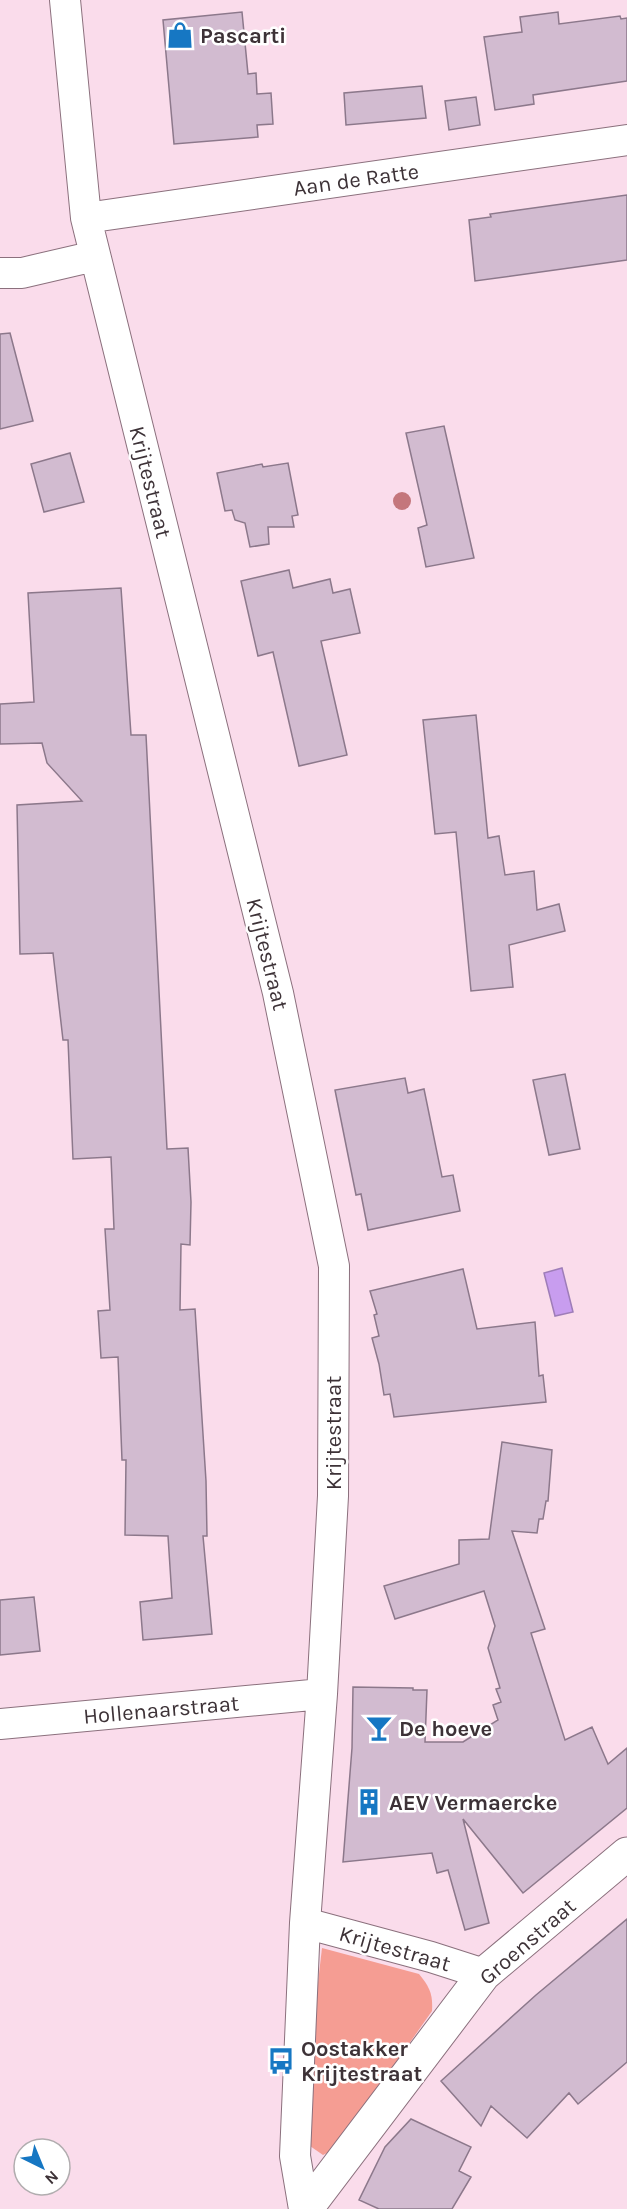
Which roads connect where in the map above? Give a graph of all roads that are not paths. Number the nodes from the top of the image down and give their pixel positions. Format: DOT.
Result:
graph roads {
  1 [pos="65,0"];
  2 [pos="627,140"];
  3 [pos="86,218"];
  4 [pos="95,256"];
  5 [pos="0,273"];
  6 [pos="322,1694"];
  7 [pos="0,1724"];
  8 [pos="627,1854"];
  9 [pos="305,1923"];
  10 [pos="484,1974"];
  11 [pos="305,2209"];
  1 -- 3 [label="street, Krijtestraat"];
  2 -- 3 [label="street, Aan de Ratte"];
  3 -- 4 [label="street, Krijtestraat"];
  4 -- 5 [label="street"];
  4 -- 6 [label="street, Krijtestraat"];
  6 -- 7 [label="street, Hollenaarstraat"];
  6 -- 9 [label="street, Krijtestraat"];
  8 -- 10 [label="street, Groenstraat"];
  9 -- 10 [label="street, Krijtestraat"];
  9 -- 11 [label="street, Krijtestraat"];
  10 -- 11 [label="street, Groenstraat"];
}
